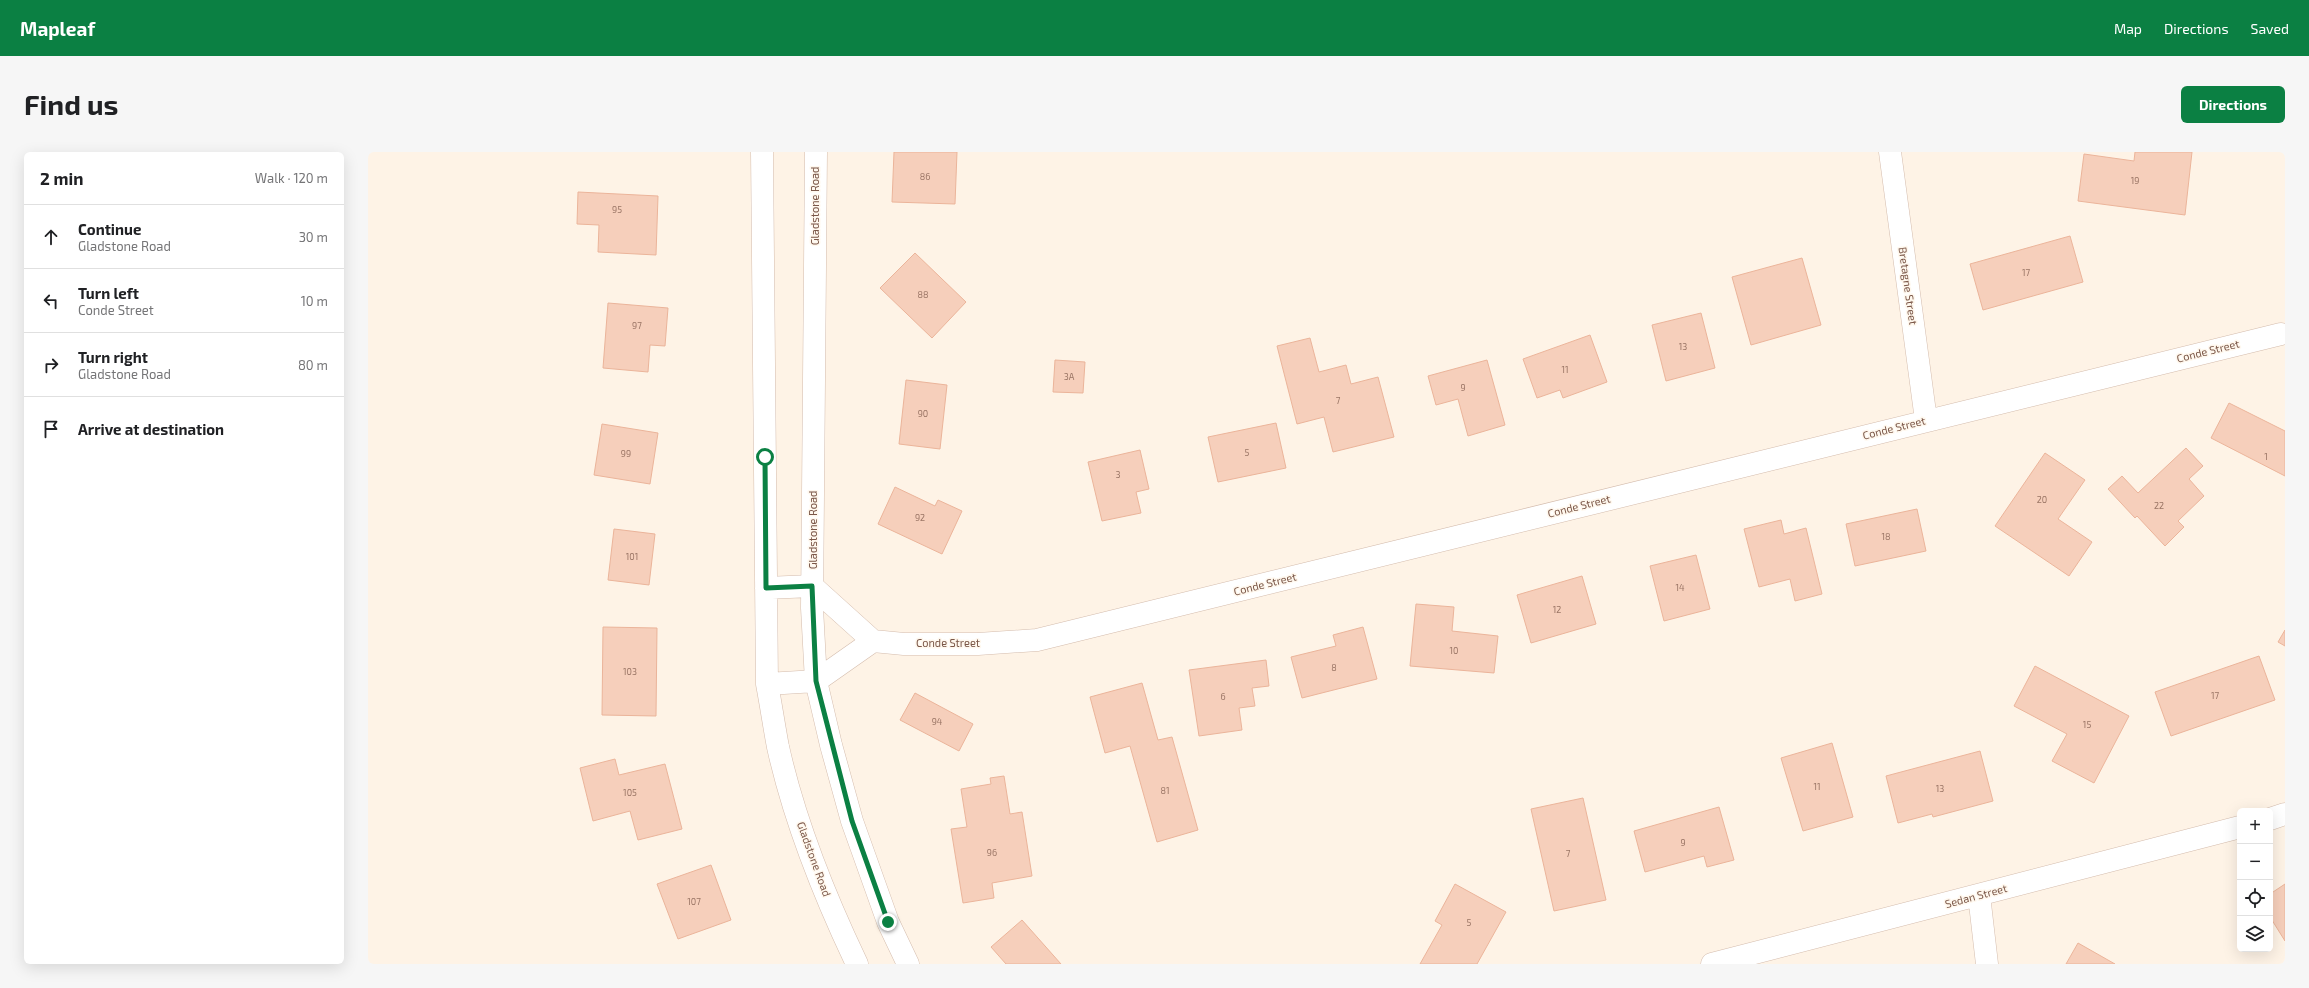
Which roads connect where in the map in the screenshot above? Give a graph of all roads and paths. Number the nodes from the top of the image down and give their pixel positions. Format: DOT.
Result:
graph roads {
  1 [pos="762,152"];
  2 [pos="816,152"];
  3 [pos="1890,152"];
  4 [pos="2284,331"];
  5 [pos="1926,420"];
  6 [pos="812,586"];
  7 [pos="766,588"];
  8 [pos="873,641"];
  9 [pos="816,681"];
  10 [pos="767,684"];
  11 [pos="2285,814"];
  12 [pos="2273,818"];
  13 [pos="2237,828"];
  14 [pos="1979,895"];
  15 [pos="857,964"];
  16 [pos="908,964"];
  17 [pos="1712,964"];
  18 [pos="1987,964"];
  1 -- 7 [label="street, Gladstone Road"];
  2 -- 6 [label="street, Gladstone Road"];
  3 -- 5 [label="street, Bretagne Street"];
  4 -- 5 [label="street, Conde Street"];
  5 -- 8 [label="street, Conde Street"];
  6 -- 7 [label="street"];
  6 -- 8 [label="street"];
  6 -- 9 [label="street, Gladstone Road"];
  7 -- 10 [label="street, Gladstone Road"];
  8 -- 9 [label="street"];
  9 -- 10 [label="street"];
  9 -- 16 [label="street, Gladstone Road"];
  10 -- 15 [label="street, Gladstone Road"];
  11 -- 12 [label="street"];
  13 -- 14 [label="street, Sedan Street"];
  14 -- 17 [label="street, Sedan Street"];
  14 -- 18 [label="street"];
}
